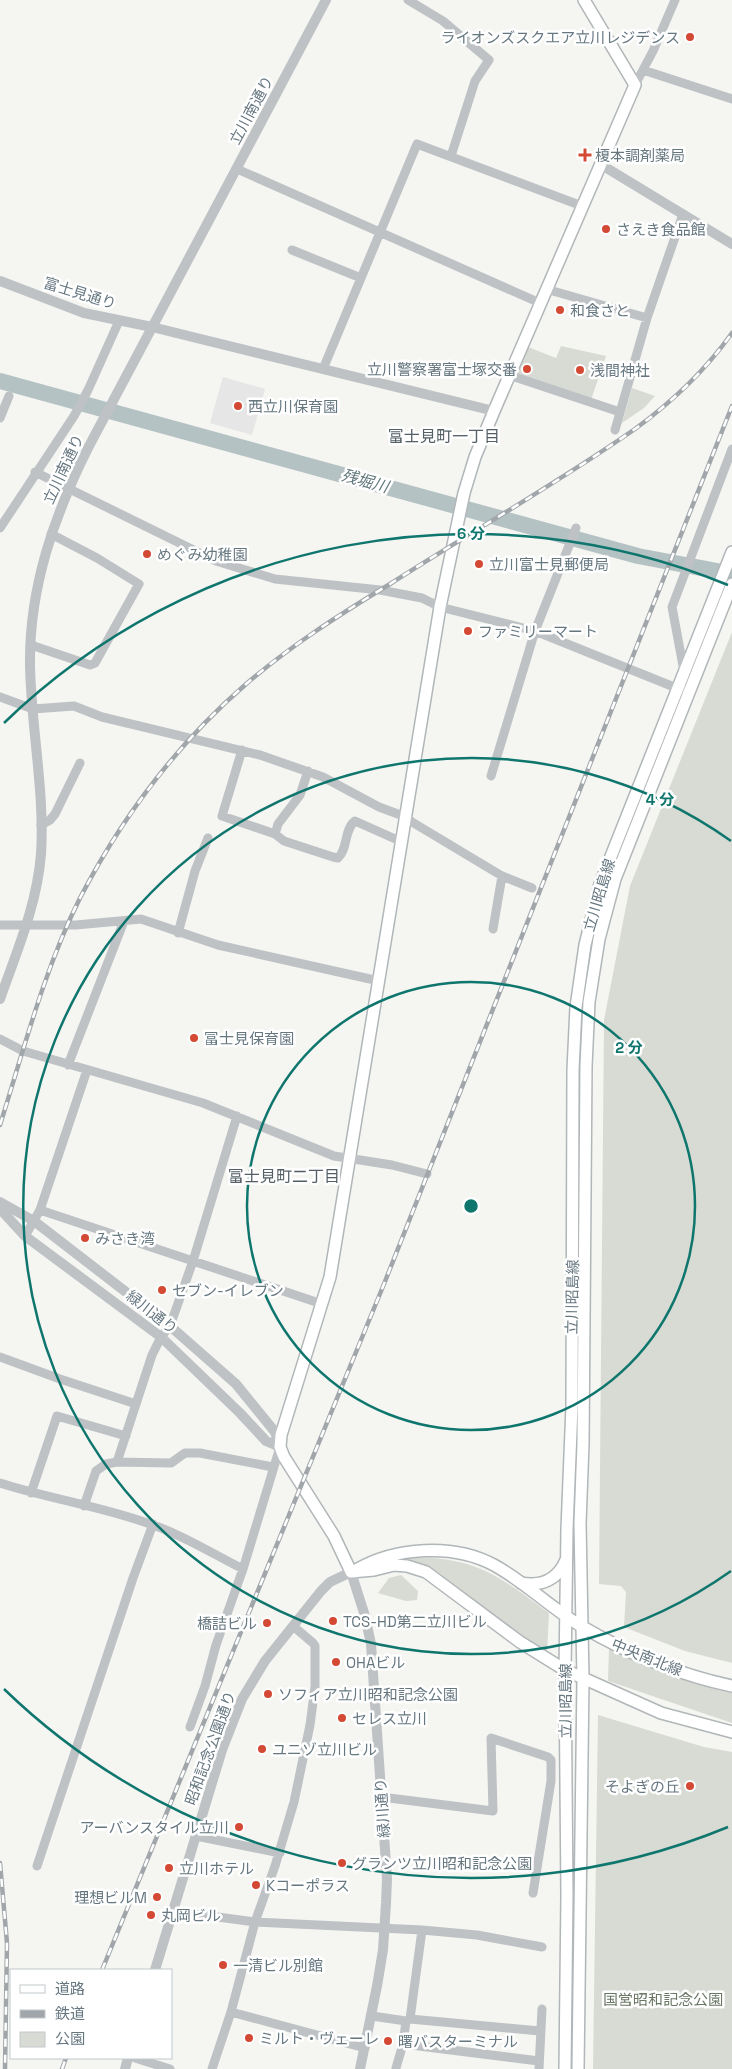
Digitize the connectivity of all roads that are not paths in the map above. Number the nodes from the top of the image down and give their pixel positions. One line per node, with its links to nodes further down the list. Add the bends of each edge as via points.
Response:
1 (326, 0): 10 (street, 立川南通り)
2 (408, 0): 8 (street, via 443,21 488,60 475,81)
3 (584, 0): 6 (main road)
4 (675, 0): 5 (street)
5 (643, 70): 6 (street); 7 (street)
6 (635, 85): 9 (main road)
7 (732, 99)
8 (451, 156): 11 (street); 13 (street, via 417,144)
9 (600, 164): 11 (main road); 12 (street)
10 (236, 169): 13 (street); 22 (street, 立川南通り)
11 (582, 206): 18 (main road)
12 (683, 214): 14 (street); 20 (street)
13 (380, 232): 16 (street); 19 (street)
14 (732, 244)
15 (292, 250): 16 (street)
16 (361, 278): 23 (street)
17 (0, 281): 21 (street, 富士見通り, via 62,307)
18 (546, 289): 19 (main road); 20 (street)
19 (540, 303): 24 (main road)
20 (647, 318): 27 (street)
21 (119, 321): 22 (street, 富士見通り); 31 (street, via 74,416)
22 (152, 327): 23 (street, 富士見通り); 32 (street, 立川南通り)
23 (323, 369): 26 (street, 富士見通り)
24 (509, 375): 26 (main road); 27 (street)
25 (9, 396): 28 (street)
26 (494, 411): 40 (main road, via 464,493)
27 (620, 412): 29 (street)
28 (0, 418)
29 (615, 430)
30 (732, 449): 43 (street, via 672,607)
31 (35, 472): 32 (street); 33 (street)
32 (68, 488): 37 (street, 立川南通り); 40 (street, via 216,561 275,579 380,590 422,598)
33 (9, 513): 34 (street); 35 (street)
34 (0, 516)
35 (0, 528)
36 (576, 528): 41 (street)
37 (51, 534): 42 (street, 立川南通り, via 38,583); 42 (street, via 139,584 95,663 90,666)
38 (732, 552): 43 (main road, 立川昭島線)
39 (732, 584): 44 (main road, 立川昭島線)
40 (440, 607): 41 (street); 51 (main road)
41 (535, 630): 44 (street); 50 (street)
42 (31, 645): 46 (street, 立川南通り)
43 (684, 671): 44 (main road, 立川昭島線)
44 (683, 691): 90 (main road, 立川昭島線, via 600,884 580,972 574,1053 572,1406); 96 (main road, 立川昭島線, via 615,879 597,946 589,1002)
45 (0, 697): 46 (street)
46 (33, 709): 47 (street, via 74,706 102,717); 52 (street, 立川南通り)
47 (242, 750): 49 (street); 53 (street, via 222,816)
48 (80, 763): 52 (street, via 55,814)
49 (308, 771): 51 (street); 53 (street, via 300,795 278,824)
50 (491, 776)
51 (406, 817): 55 (main road); 56 (street)
52 (41, 825): 59 (street, 立川南通り, via 38,879)
53 (276, 834): 55 (street, via 284,841 338,858 351,824 355,822)
54 (208, 838): 62 (street)
55 (402, 842): 63 (main road)
56 (502, 876): 57 (street); 61 (street)
57 (532, 888)
58 (124, 920): 59 (street); 62 (street, via 141,919); 66 (street)
59 (27, 924): 60 (street); 64 (street, 立川南通り)
60 (0, 925)
61 (493, 929)
62 (178, 933): 63 (street)
63 (379, 981): 69 (main road)
64 (0, 999)
65 (0, 1039): 66 (street, via 23,1051)
66 (68, 1065): 67 (street)
67 (87, 1070): 68 (street); 73 (street)
68 (237, 1116): 69 (street, via 334,1156); 76 (street)
69 (350, 1159): 70 (street); 77 (main road, via 330,1277)
70 (427, 1174)
71 (0, 1202): 74 (street, 緑川通り)
72 (0, 1209): 75 (street, 緑川通り)
73 (40, 1210): 74 (street); 76 (street)
74 (34, 1221): 75 (street); 78 (street, 緑川通り)
75 (25, 1236): 79 (street, 緑川通り)
76 (193, 1261): 77 (street); 78 (street)
77 (322, 1304): 83 (main road, via 284,1422)
78 (170, 1326): 79 (street); 83 (street, 緑川通り, via 236,1384 275,1432)
79 (161, 1337): 81 (street); 83 (street, 緑川通り, via 266,1441)
80 (0, 1357): 81 (street)
81 (136, 1404): 82 (street)
82 (126, 1436): 84 (street); 87 (street, via 57,1416)
83 (280, 1447): 85 (street); 92 (main road, 緑川通り, via 334,1536)
84 (118, 1462): 85 (street, via 171,1463 185,1453); 88 (street, via 106,1464 96,1471)
85 (273, 1467): 91 (street)
86 (0, 1483): 87 (street)
87 (31, 1493): 88 (street)
88 (84, 1506): 89 (street)
89 (153, 1524): 91 (street); 105 (street)
90 (567, 1558): 93 (main road, via 559,1573 549,1580 536,1584); 94 (main road, 立川昭島線)
91 (243, 1569): 100 (street)
92 (351, 1572): 93 (main road, 中央南北線, via 385,1556 444,1552 484,1560); 95 (street, 昭和記念公園通り, via 325,1586); 97 (main road, via 394,1565 426,1572 520,1642); 102 (street, 緑川通り, via 371,1644)
93 (522, 1583): 94 (main road, 中央南北線)
94 (567, 1617): 96 (main road, 中央南北線); 97 (main road, 立川昭島線)
95 (293, 1626): 103 (street, 昭和記念公園通り, via 256,1674 242,1699 222,1750); 104 (street, via 315,1646 315,1687 306,1747)
96 (581, 1626): 98 (main road, 立川昭島線); 99 (main road, 中央南北線, via 621,1648 656,1662)
97 (565, 1670): 98 (main road); 126 (main road, 立川昭島線)
98 (583, 1680): 101 (main road, via 661,1713); 127 (main road, 立川昭島線)
99 (732, 1686)
100 (190, 1727)
101 (732, 1732)
102 (381, 1797): 106 (street, via 493,1811 491,1738 548,1757 552,1760 551,1781); 109 (street, 緑川通り, via 387,1879)
103 (196, 1836): 104 (street); 107 (street, 昭和記念公園通り)
104 (280, 1853): 108 (street)
105 (37, 1866)
106 (533, 1893)
107 (172, 1911): 108 (street); 112 (street, 昭和記念公園通り)
108 (255, 1922): 109 (street); 114 (street)
109 (385, 1928): 110 (street); 115 (street, 緑川通り)
110 (422, 1930): 111 (street); 116 (street)
111 (542, 1946)
112 (155, 1969)
113 (542, 2009): 117 (street)
114 (231, 2012): 119 (street); 124 (street)
115 (372, 2016): 116 (street); 119 (street, 緑川通り)
116 (408, 2020): 117 (street); 118 (street)
117 (540, 2030): 121 (street)
118 (403, 2044): 121 (street); 122 (street)
119 (365, 2048): 125 (street, 緑川通り)
120 (138, 2059): 123 (street)
121 (539, 2065)
122 (396, 2068)
123 (170, 2069)
124 (212, 2069)
125 (360, 2069)
126 (566, 2069)
127 (578, 2069)

